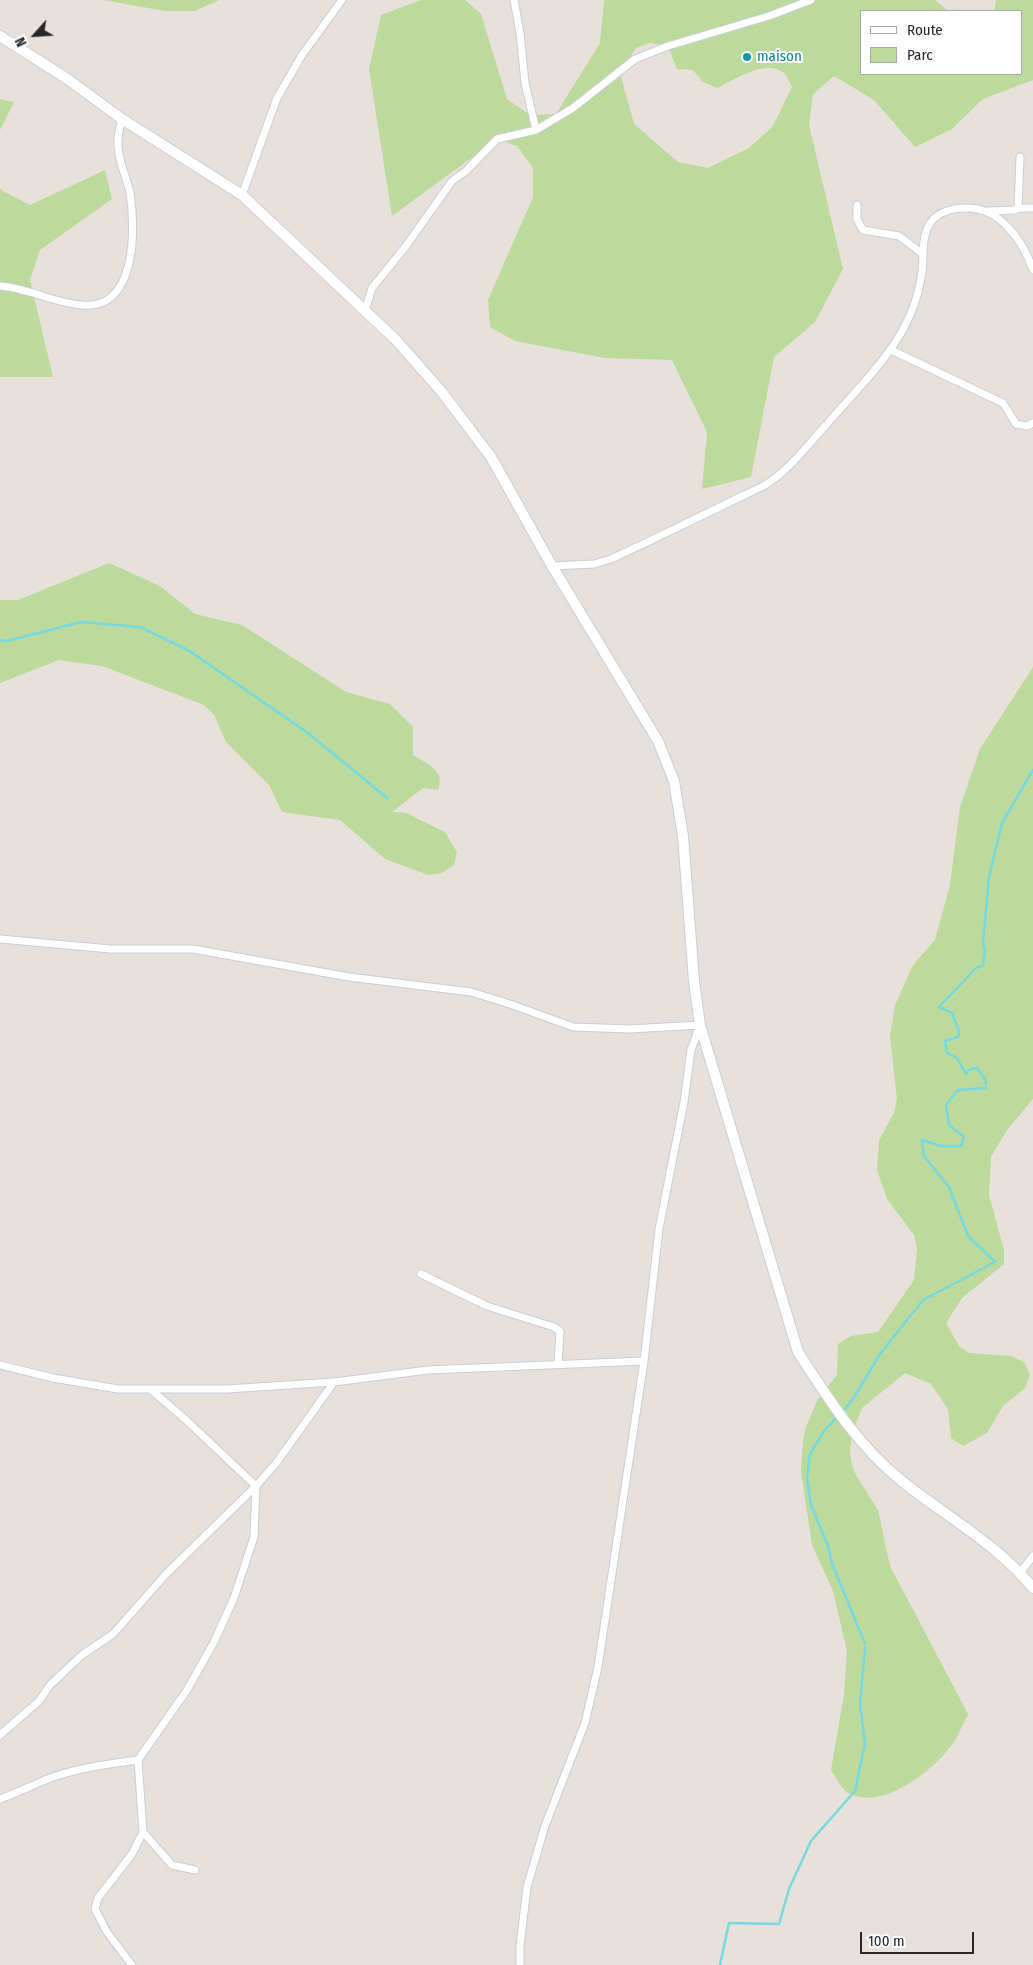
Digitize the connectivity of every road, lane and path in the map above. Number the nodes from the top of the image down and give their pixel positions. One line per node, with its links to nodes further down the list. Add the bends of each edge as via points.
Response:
1 (342, 0): 8 (street, via 302,55 277,98)
2 (514, 0): 6 (street, via 525,84)
3 (811, 0): 6 (street, via 634,60 572,108)
4 (0, 36): 5 (street)
5 (122, 119): 8 (street); 15 (street, via 118,146 130,194 134,242 116,295 100,304 82,306)
6 (536, 130): 16 (street, via 498,139 452,181 372,288)
7 (1020, 157): 10 (street)
8 (242, 195): 16 (street)
9 (858, 204): 13 (street, via 857,219 863,230 899,236)
10 (1018, 208): 11 (street); 12 (street)
11 (1033, 208)
12 (986, 211): 13 (street, via 958,208 936,217 927,229); 14 (street, via 1008,226)
13 (923, 254): 17 (street, via 922,274 912,312)
14 (1033, 270)
15 (0, 286)
16 (365, 310): 19 (street, via 441,391 491,457)
17 (891, 350): 18 (street, via 1003,403 1016,424 1027,426); 19 (street, via 793,463 765,484 611,559 594,564)
18 (1033, 423)
19 (552, 566): 21 (street, via 658,741 674,781 683,836)
20 (0, 939): 21 (street, via 110,949 193,948 350,977 471,992 573,1026 630,1029)
21 (700, 1025): 23 (street, via 691,1050 659,1229); 30 (street, via 798,1352 861,1444 901,1481 996,1551)
22 (421, 1274): 24 (street, via 487,1306 554,1327 560,1331)
23 (644, 1361): 24 (street); 38 (street, via 598,1666 585,1723 545,1826 527,1887)
24 (558, 1364): 26 (street, via 428,1370)
25 (0, 1365): 27 (street, via 118,1389)
26 (334, 1382): 27 (street); 28 (street)
27 (150, 1390): 28 (street)
28 (256, 1486): 32 (street, via 167,1573 113,1634 82,1655 38,1701); 33 (street, via 254,1537 234,1598 187,1690)
29 (1033, 1556): 30 (street)
30 (1020, 1573): 31 (street)
31 (1033, 1588)
32 (0, 1734)
33 (138, 1760): 34 (street, via 89,1767 50,1778); 35 (street)
34 (0, 1799)
35 (143, 1832): 36 (street, via 172,1865); 37 (street, via 132,1854 98,1898 95,1909 106,1932)
36 (195, 1870)
37 (132, 1965)
38 (520, 1965)

